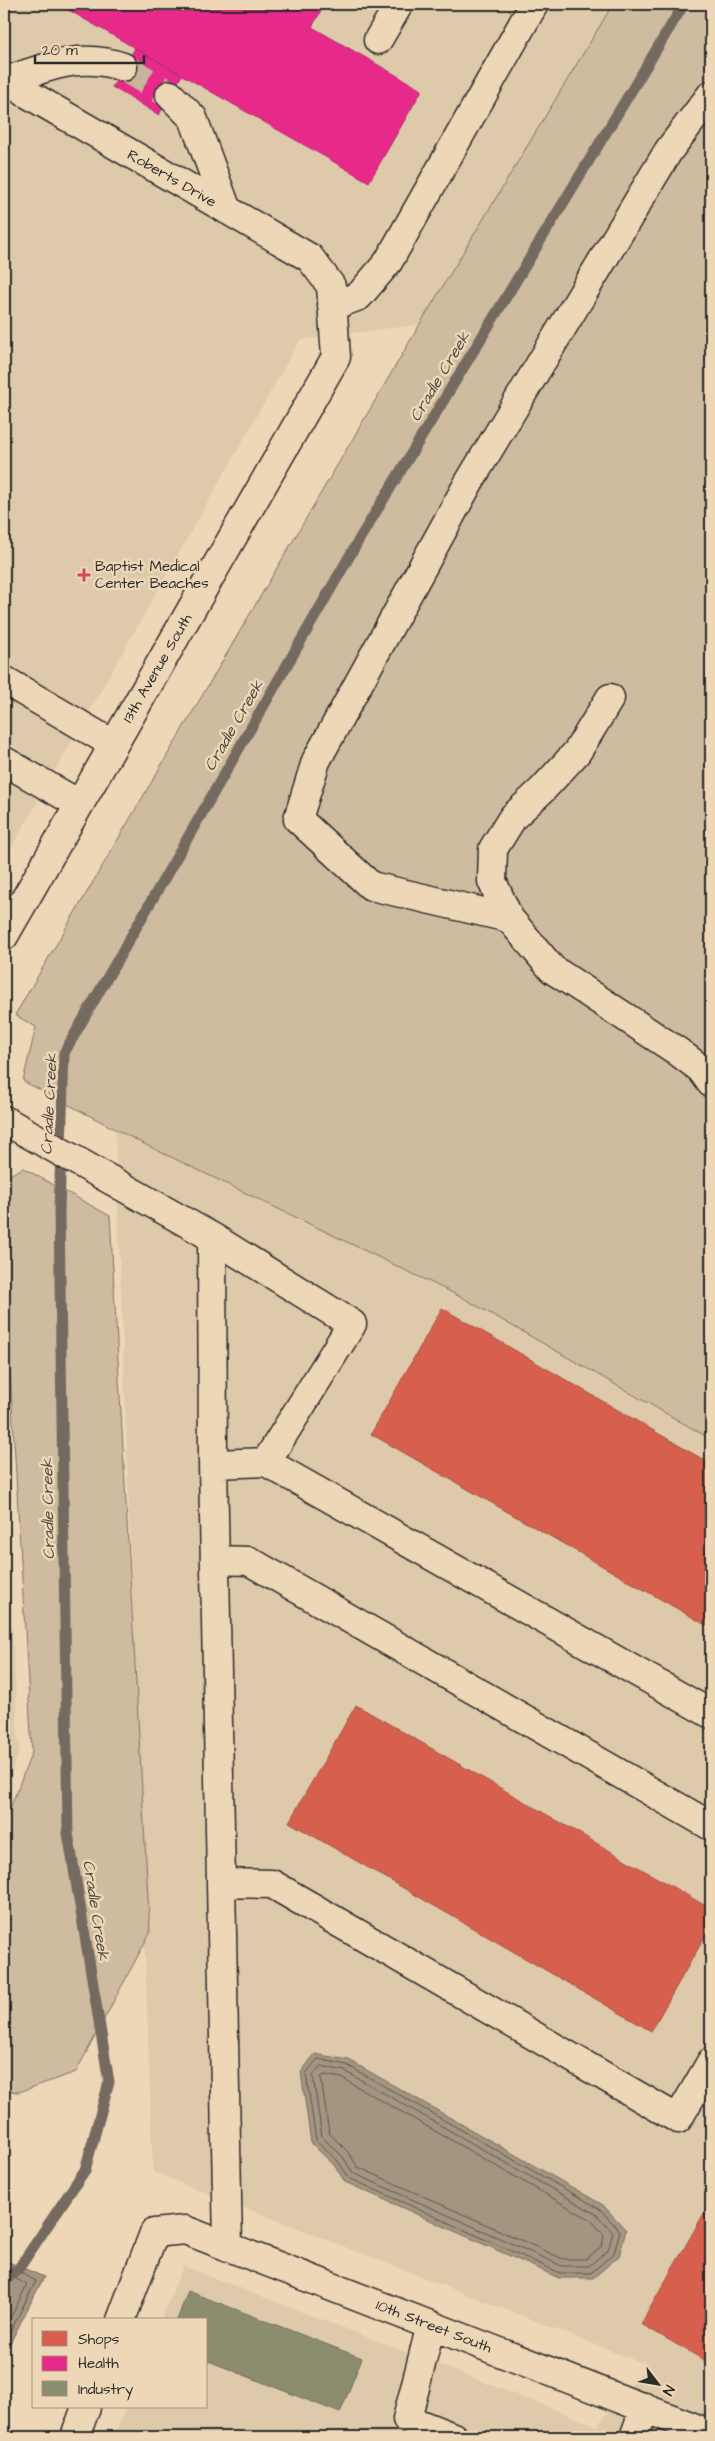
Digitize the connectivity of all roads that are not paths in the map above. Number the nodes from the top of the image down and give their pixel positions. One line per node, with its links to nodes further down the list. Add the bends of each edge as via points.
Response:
1 (399, 4): 3 (street)
2 (534, 4): 9 (street, via 388,262 359,296)
3 (378, 40)
4 (123, 67): 5 (street, via 104,60 60,62)
5 (5, 81): 8 (street, Roberts Drive)
6 (170, 95): 8 (street, via 193,118)
7 (711, 95): 15 (street, via 668,150 468,484 316,761 298,819 371,886)
8 (227, 210): 9 (street, Roberts Drive, via 310,258)
9 (332, 296): 12 (street, 13th Avenue South, via 336,357)
10 (4, 680): 12 (street)
11 (610, 698): 15 (street, via 577,752 513,817 493,849 492,881)
12 (113, 744): 14 (street, 13th Avenue South)
13 (4, 762): 14 (street)
14 (79, 804): 16 (street, 13th Avenue South)
15 (509, 918): 17 (street, via 552,969 677,1051 701,1069)
16 (4, 936)
17 (711, 1083)
18 (4, 1120): 19 (street)
19 (212, 1237): 20 (street, via 352,1324); 21 (street)
20 (266, 1462): 21 (street); 23 (street)
21 (213, 1464): 22 (street)
22 (215, 1560): 24 (street, via 249,1561); 25 (street)
23 (711, 1714)
24 (711, 1826)
25 (221, 1883): 26 (street, via 272,1884 678,2119); 27 (street)
26 (711, 2062)
27 (228, 2247): 28 (street, 10th Street South, via 185,2230 154,2233); 29 (street, 10th Street South)
28 (122, 2318)
29 (431, 2325): 30 (street, 10th Street South); 34 (street, via 407,2419)
30 (645, 2407): 32 (street, 10th Street South); 35 (street)
31 (86, 2408): 33 (street)
32 (711, 2434)
33 (75, 2437)
34 (453, 2437)
35 (634, 2437)

